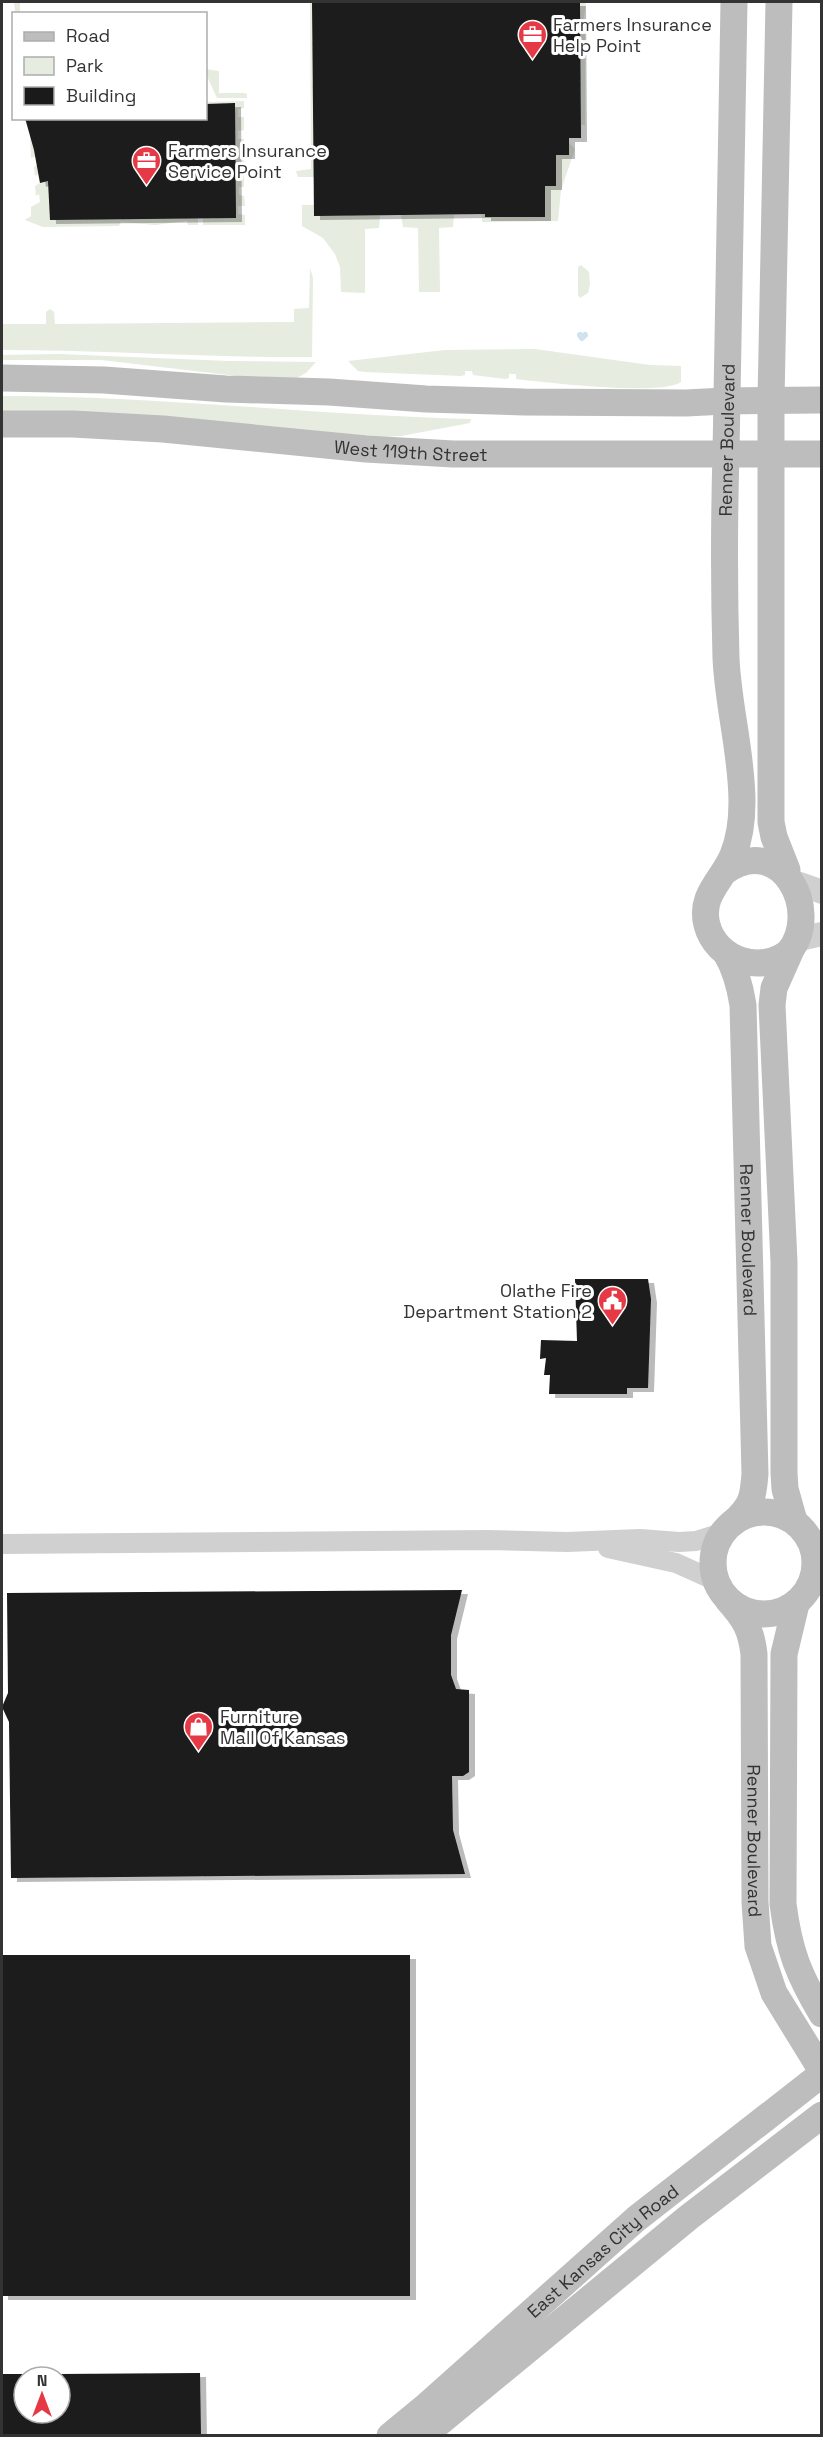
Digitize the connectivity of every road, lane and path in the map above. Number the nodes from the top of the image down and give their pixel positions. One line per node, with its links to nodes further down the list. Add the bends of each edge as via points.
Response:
1 (734, 2): 6 (main road, Renner Boulevard)
2 (778, 2): 4 (main road)
3 (2, 378): 6 (main road, via 513,402)
4 (771, 400): 5 (main road); 6 (main road); 8 (main road)
5 (822, 400)
6 (725, 401): 9 (main road, Renner Boulevard)
7 (2, 423): 9 (main road, West 119th Street, via 163,429 453,454)
8 (772, 453): 9 (main road, West 119th Street); 10 (main road, West 119th Street); 12 (main road, via 771,822 774,837)
9 (726, 454): 11 (main road, Renner Boulevard, via 726,661 742,805 739,837)
10 (822, 454)
11 (724, 872): 12 (main road, via 739,864 772,863); 14 (main road, via 708,895 705,913 713,939)
12 (803, 882): 13 (main road, via 808,912)
13 (804, 942): 14 (main road, via 775,960 758,963 741,961); 15 (main road, Renner Boulevard, via 774,988 772,1005 784,1262 784,1473)
14 (726, 953): 16 (main road, Renner Boulevard, via 739,982 742,1005 755,1474 748,1508)
15 (794, 1521): 16 (main road, via 763,1512 747,1515); 20 (main road, via 807,1534 816,1564 806,1594)
16 (728, 1528): 17 (street, via 696,1541); 19 (main road, via 715,1548 713,1564)
17 (567, 1542): 18 (street); 19 (street, via 676,1563)
18 (2, 1544)
19 (722, 1590): 20 (main road, via 740,1609 754,1614 769,1615); 22 (main road, Renner Boulevard, via 745,1619 754,1654 754,1902 758,1946 774,1993)
20 (796, 1604): 21 (main road, Renner Boulevard, via 784,1654 783,1904 787,1934 801,1980)
21 (822, 2014)
22 (822, 2072): 24 (main road, East Kansas City Road, via 636,2219)
23 (822, 2115): 25 (main road, East Kansas City Road, via 689,2217)
24 (390, 2436)
25 (423, 2436)

